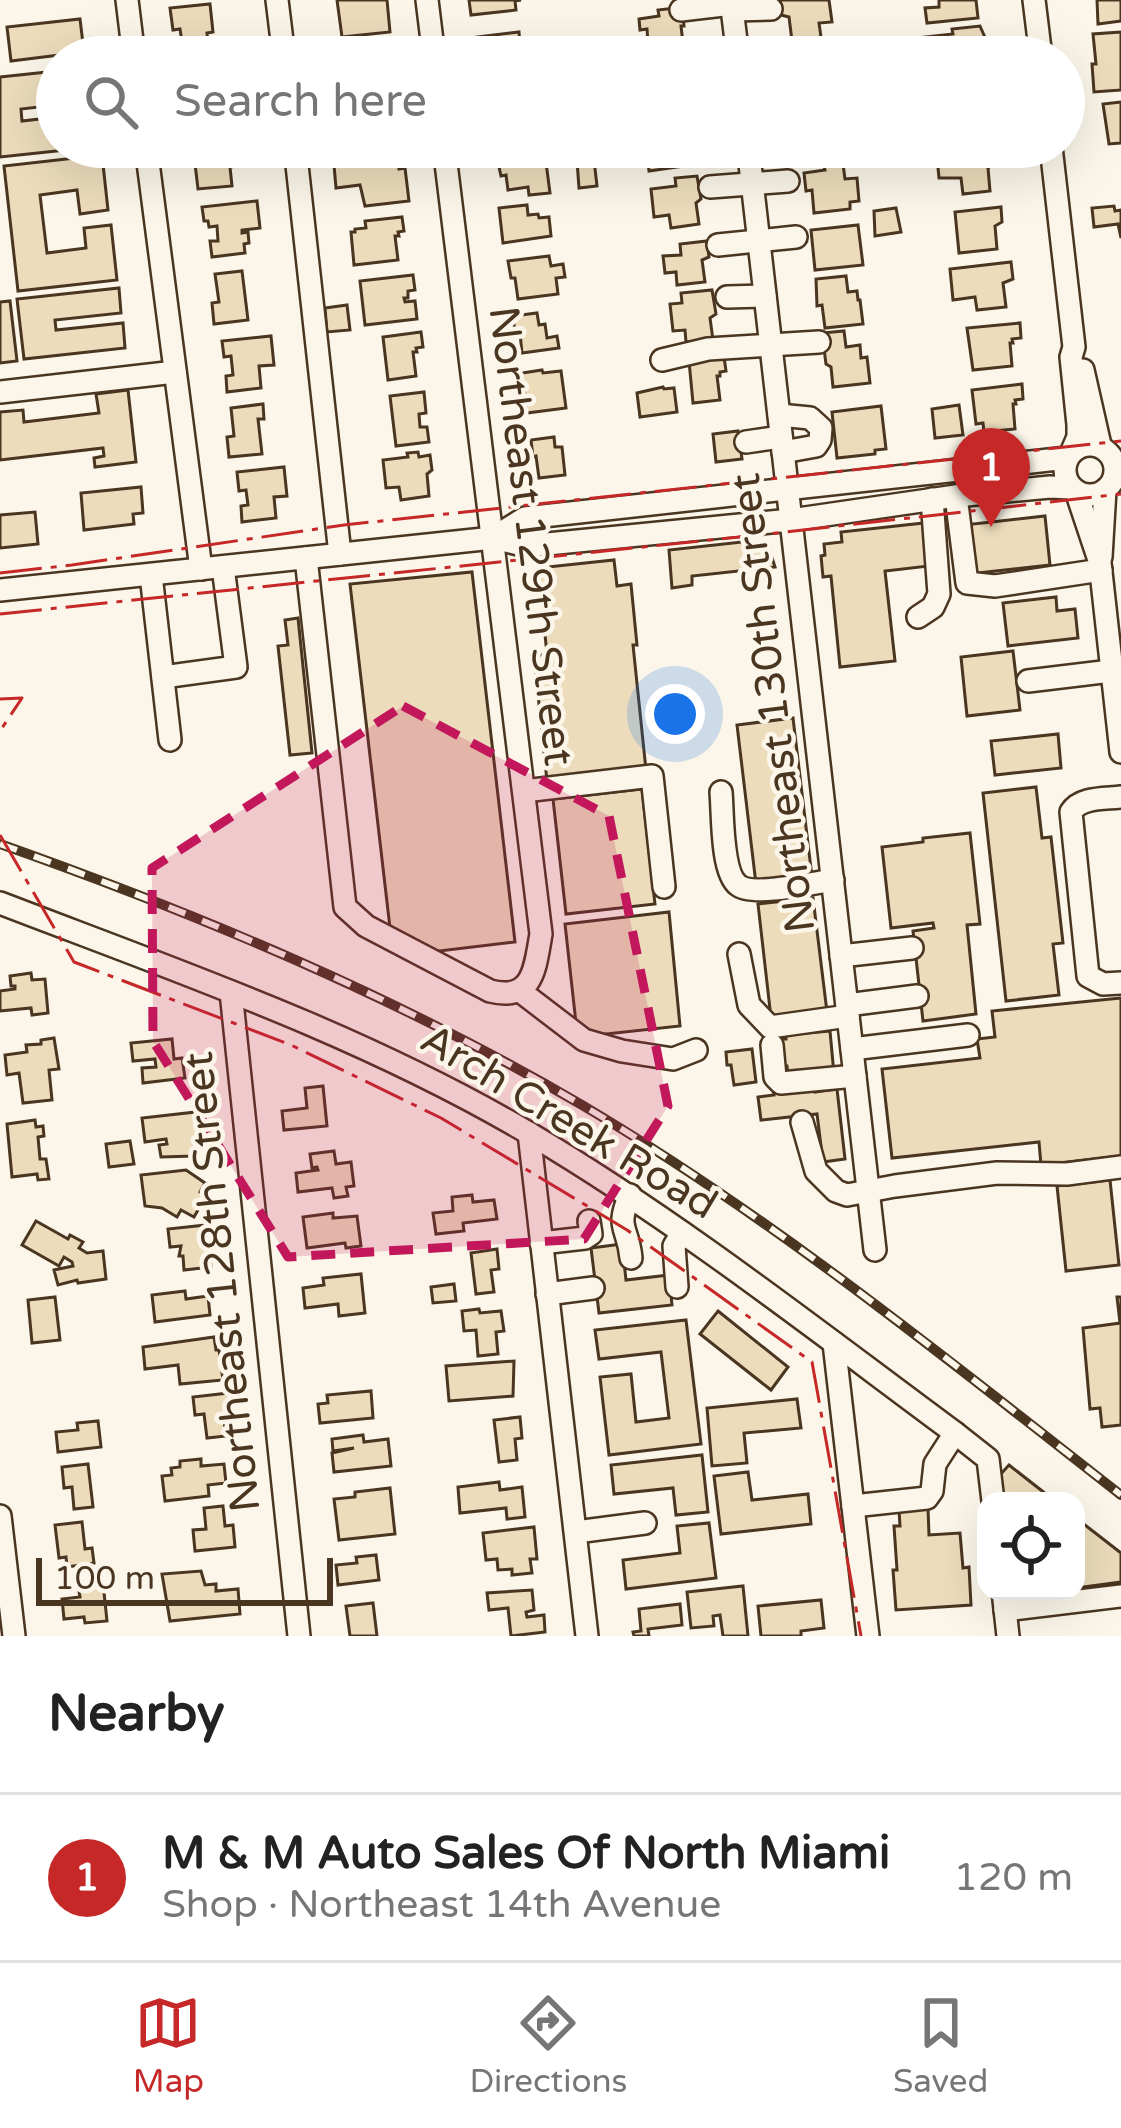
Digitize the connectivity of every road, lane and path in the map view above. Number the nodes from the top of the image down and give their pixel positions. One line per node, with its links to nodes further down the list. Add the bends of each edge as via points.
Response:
1 (127, 0): 8 (street)
2 (278, 0): 9 (street)
3 (427, 0): 10 (street)
4 (1034, 0): 12 (street)
5 (732, 4): 6 (street); 7 (street); 11 (street)
6 (771, 9)
7 (681, 10)
8 (131, 36)
9 (282, 36)
10 (431, 36)
11 (736, 36)
12 (1038, 36)
13 (149, 168): 30 (street)
14 (297, 168): 43 (street)
15 (447, 168): 42 (street, Northeast 129th Street)
16 (751, 168): 19 (street, Northeast 130th Street)
17 (1053, 168): 28 (street)
18 (788, 181): 19 (street)
19 (753, 184): 20 (street); 22 (street, Northeast 130th Street)
20 (710, 187)
21 (796, 237): 22 (street)
22 (759, 242): 23 (street); 24 (street, Northeast 130th Street)
23 (718, 245)
24 (765, 296): 25 (street); 27 (street, Northeast 130th Street)
25 (727, 297)
26 (819, 342): 27 (street)
27 (771, 346): 29 (street); 32 (street, Northeast 130th Street)
28 (1074, 347): 34 (street); 35 (street, via 1078,437)
29 (662, 360)
30 (175, 372): 31 (street); 46 (street)
31 (0, 392)
32 (781, 435): 33 (street); 38 (street, Northeast 130th Street)
33 (746, 442)
34 (1111, 452): 35 (street, via 1086,445); 36 (street)
35 (1070, 454): 37 (street, via 1065,472); 38 (street)
36 (1113, 482): 37 (street, via 1092,495); 45 (street)
37 (1074, 489): 39 (street); 45 (street)
38 (788, 490): 41 (street, Northeast 130th Street); 42 (street, via 526,518)
39 (956, 496): 40 (street); 45 (street, via 967,584)
40 (932, 499): 41 (street); 49 (street, via 940,594)
41 (791, 520): 42 (street, via 527,546); 58 (street, Northeast 130th Street)
42 (493, 538): 43 (street); 55 (street, Northeast 129th Street)
43 (340, 554): 44 (street)
44 (306, 558): 46 (street); 65 (street, via 346,907 366,926 490,991)
45 (1100, 567): 50 (street)
46 (212, 568): 47 (street); 51 (street, via 236,668)
47 (151, 574): 48 (street); 51 (street)
48 (0, 590)
49 (918, 616)
50 (1111, 671): 52 (street); 54 (street)
51 (163, 677): 53 (street)
52 (1028, 681)
53 (170, 740)
54 (1121, 752)
55 (524, 791): 59 (street, via 652,776); 65 (street, Northeast 129th Street, via 541,934 534,974)
56 (721, 792): 58 (street, via 728,872 743,890)
57 (1121, 797): 64 (street, via 1082,802 1071,812 1088,976)
58 (833, 880): 63 (street, Northeast 130th Street)
59 (664, 887)
60 (0, 903): 66 (street, Arch Creek Road)
61 (912, 948): 63 (street)
62 (739, 954): 68 (street, via 749,1005 770,1027)
63 (842, 956): 68 (street, Northeast 130th Street)
64 (1121, 982)
65 (520, 991): 72 (street, via 584,1040 673,1059)
66 (231, 992): 75 (street, Arch Creek Road, via 394,1060); 98 (street, Northeast 128th Street)
67 (917, 996): 68 (street)
68 (848, 1010): 71 (street, Northeast 130th Street)
69 (968, 1035): 71 (street)
70 (772, 1046): 73 (street, via 781,1083)
71 (852, 1049): 73 (street, Northeast 130th Street)
72 (696, 1050)
73 (855, 1076): 77 (street, Northeast 130th Street)
74 (802, 1122): 77 (street, via 816,1172 847,1196)
75 (530, 1133): 78 (street, Arch Creek Road); 81 (street)
76 (1121, 1168): 77 (street)
77 (868, 1190): 82 (street, Northeast 130th Street)
78 (630, 1196): 80 (street, Arch Creek Road); 83 (street, via 621,1216)
79 (590, 1221): 81 (street, via 585,1238)
80 (682, 1233): 84 (street, via 674,1246); 87 (street, Arch Creek Road)
81 (542, 1243): 86 (street)
82 (875, 1250)
83 (632, 1258)
84 (677, 1287)
85 (593, 1288): 86 (street)
86 (547, 1294): 93 (street)
87 (834, 1343): 88 (street, Arch Creek Road); 90 (street)
88 (955, 1433): 89 (street, Arch Creek Road, via 988,1459); 90 (street, via 935,1464 927,1498)
89 (992, 1492)
90 (853, 1506): 100 (street)
91 (0, 1516): 97 (street)
92 (645, 1523): 93 (street)
93 (576, 1532): 99 (street)
94 (1121, 1596): 95 (street)
95 (1085, 1597)
96 (1004, 1600): 101 (street)
97 (14, 1636)
98 (299, 1636)
99 (587, 1636)
100 (868, 1636)
101 (1008, 1636)

